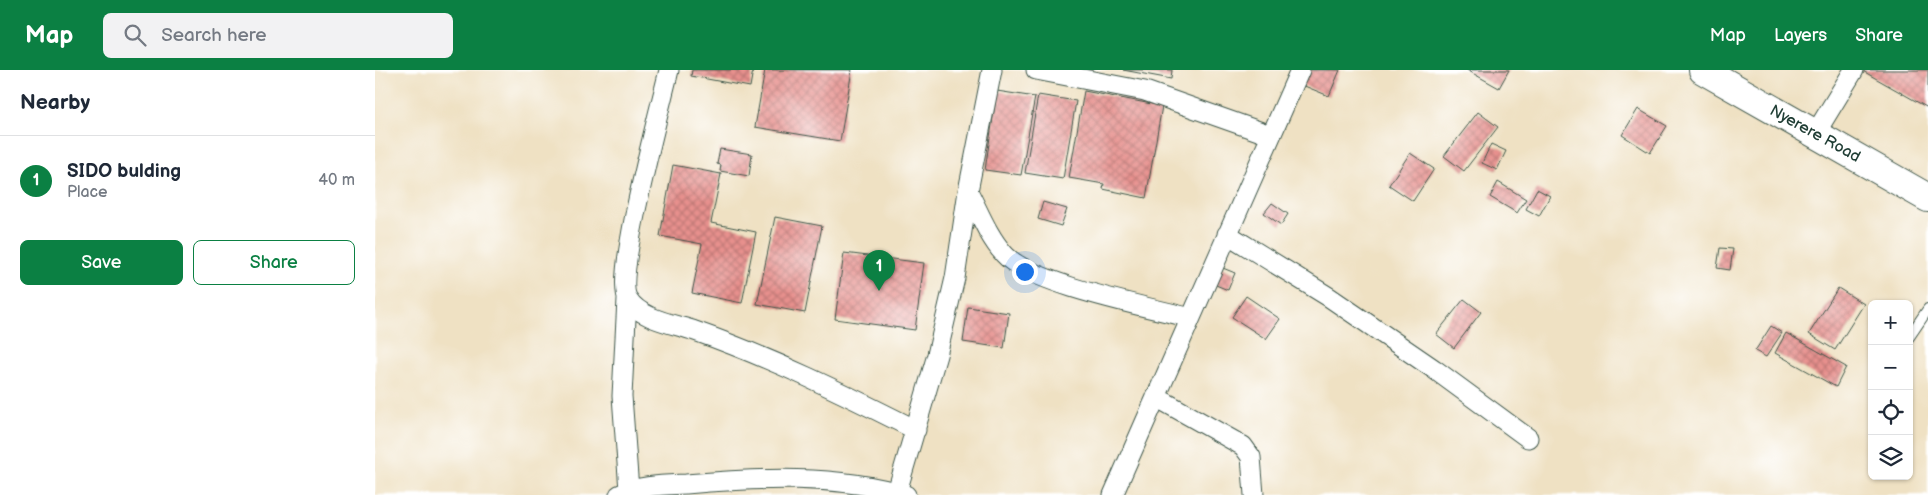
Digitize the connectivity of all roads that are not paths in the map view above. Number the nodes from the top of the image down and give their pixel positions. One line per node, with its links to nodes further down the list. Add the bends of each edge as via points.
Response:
1 (669, 70): 12 (street, via 630,237 624,280)
2 (992, 70): 9 (street)
3 (1036, 70): 8 (street, via 1145,91)
4 (1300, 70): 8 (street)
5 (1703, 70): 7 (main road, Nyerere Road)
6 (1853, 70): 7 (street)
7 (1815, 134): 10 (main road, Nyerere Road)
8 (1270, 135): 11 (street)
9 (968, 191): 14 (street, via 1004,255 1021,268 1050,280); 17 (street, via 955,278)
10 (1928, 198)
11 (1227, 234): 14 (street); 18 (street, via 1329,297)
12 (627, 299): 17 (street, via 639,310 659,320 749,350); 20 (street, via 622,396)
13 (1928, 309): 15 (lane)
14 (1191, 318): 16 (street)
15 (1913, 331)
16 (1156, 397): 22 (street); 23 (street, via 1243,446 1251,457)
17 (916, 430): 21 (street)
18 (1528, 438)
19 (711, 488): 20 (street); 21 (street, via 777,480 842,483)
20 (624, 493)
21 (900, 494)
22 (1113, 495)
23 (1254, 495)

